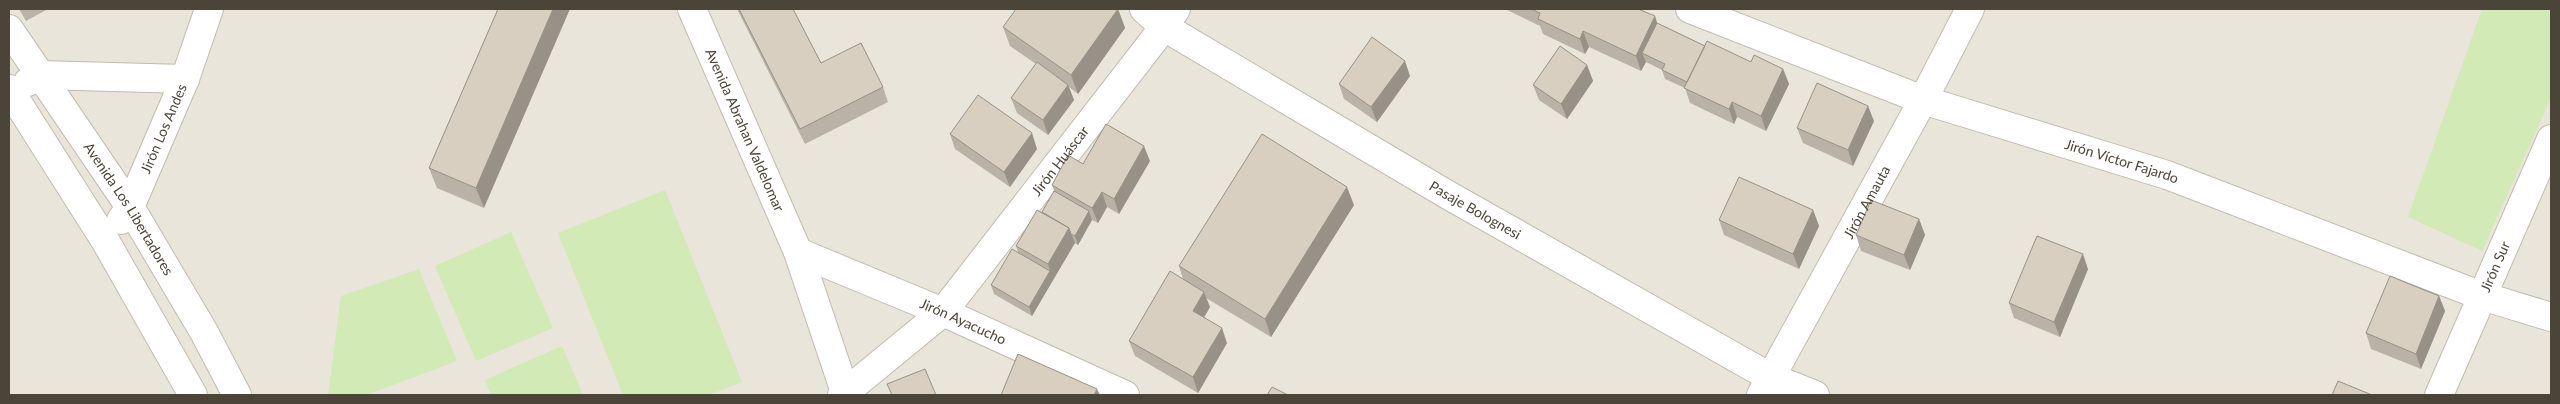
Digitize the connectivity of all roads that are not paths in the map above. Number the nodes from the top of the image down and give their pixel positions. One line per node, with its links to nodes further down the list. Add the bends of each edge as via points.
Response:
1 (209, 9): 9 (street, Jirón Los Andes)
2 (692, 9): 15 (street, Avenida Abrahan Valdelomar)
3 (1144, 9): 6 (street, Pasaje Bolognesi)
4 (1690, 9): 11 (street, Jirón Víctor Fajardo)
5 (1970, 9): 11 (street, Jirón Amauta)
6 (1170, 18): 17 (street, Jirón Huáscar); 19 (street, Pasaje Bolognesi, via 1448,195)
7 (9, 29): 8 (street, Avenida Los Libertadores)
8 (40, 75): 9 (street); 10 (street); 13 (street, Avenida Los Libertadores)
9 (185, 79): 13 (street, Jirón Los Andes)
10 (10, 90): 14 (street)
11 (1923, 100): 16 (street, Jirón Víctor Fajardo, via 2167,175); 19 (street, Jirón Amauta)
12 (2551, 139): 16 (street, Jirón Sur)
13 (130, 207): 14 (street, Jirón Los Andes); 21 (street, Avenida Los Libertadores)
14 (106, 242): 20 (street)
15 (798, 252): 17 (street, Jirón Ayacucho); 22 (street, Avenida Abrahan Valdelomar)
16 (2482, 296): 18 (street, Jirón Víctor Fajardo); 25 (street, Jirón Sur)
17 (943, 312): 22 (street, Jirón Huáscar); 23 (street, Jirón Ayacucho)
18 (2551, 317)
19 (1766, 386): 24 (street, Pasaje Bolognesi)
20 (192, 395)
21 (237, 395)
22 (845, 395)
23 (1125, 395)
24 (1815, 395)
25 (2440, 395)

